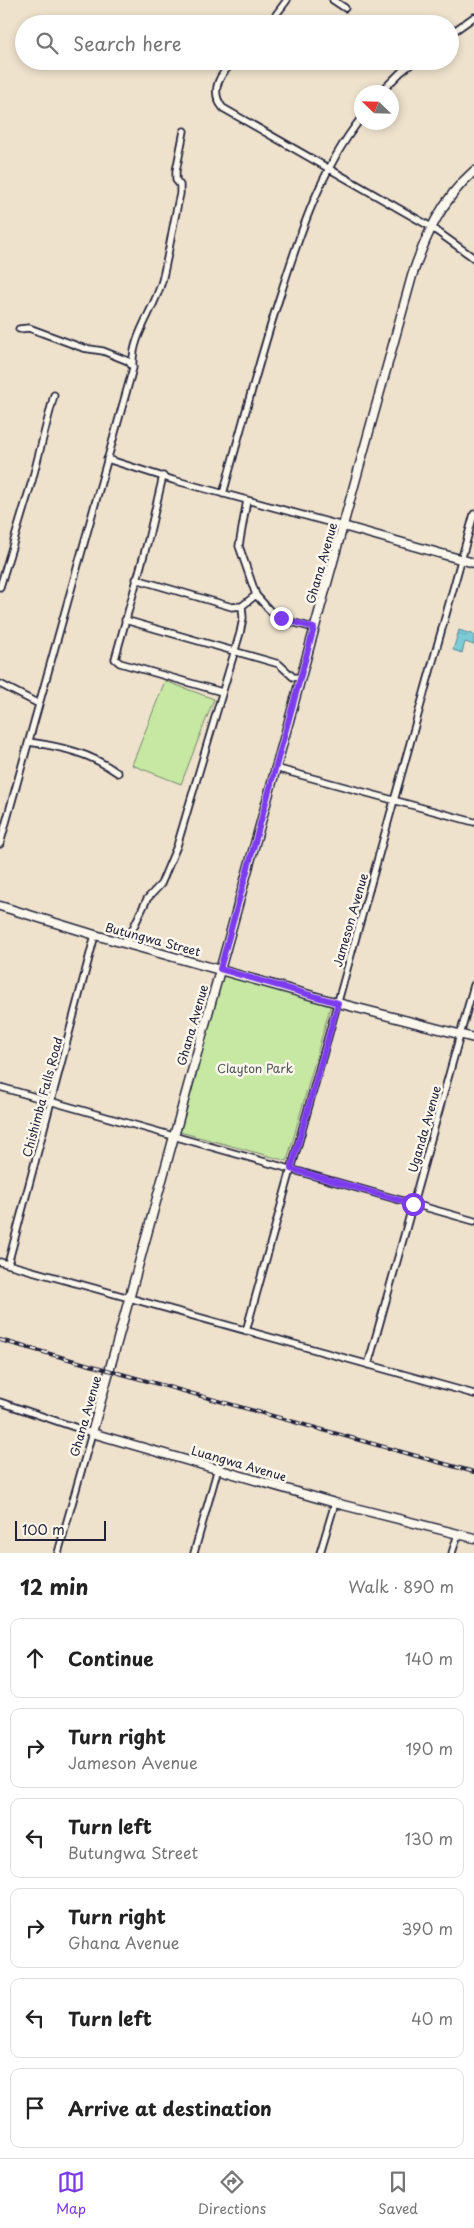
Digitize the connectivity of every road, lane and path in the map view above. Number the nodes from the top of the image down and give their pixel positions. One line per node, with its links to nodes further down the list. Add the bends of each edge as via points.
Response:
1 (287, 0): 4 (street)
2 (333, 0): 3 (street)
3 (345, 8)
4 (276, 15)
5 (474, 17): 6 (street)
6 (459, 28)
7 (226, 70): 12 (street, via 217,83 218,102 223,108)
8 (404, 70): 9 (street)
9 (388, 85)
10 (354, 128): 12 (street)
11 (184, 131): 17 (street, via 176,171 180,194 168,256 152,310 135,342)
12 (328, 168): 14 (street); 21 (street, via 287,272)
13 (474, 170): 14 (main road, Ghana Avenue, via 451,195)
14 (431, 227): 15 (street); 24 (main road, Ghana Avenue, via 412,276)
15 (474, 258)
16 (19, 329): 17 (street, via 27,327 83,348 103,351 128,361)
17 (134, 368): 19 (street)
18 (54, 395): 28 (street)
19 (107, 459): 20 (street); 37 (street)
20 (163, 476): 21 (street); 27 (street)
21 (223, 494): 22 (street)
22 (247, 500): 24 (street); 29 (street, via 239,546)
23 (474, 514): 25 (street, Jameson Avenue)
24 (343, 526): 25 (main road); 32 (main road, Ghana Avenue)
25 (462, 559): 26 (main road); 41 (street, Jameson Avenue)
26 (474, 563)
27 (136, 579): 30 (street, via 232,607); 31 (street)
28 (0, 587)
29 (256, 594): 30 (street); 32 (street, via 272,613)
30 (242, 606): 33 (street, via 244,618)
31 (125, 620): 33 (street); 36 (street, via 115,656 117,661)
32 (314, 628): 34 (main road, Ghana Avenue)
33 (234, 652): 34 (street, via 279,664 293,677); 36 (street)
34 (300, 678): 39 (main road, Ghana Avenue)
35 (0, 684): 37 (street)
36 (222, 692): 46 (street, via 177,846 161,884 147,899)
37 (39, 704): 38 (street)
38 (29, 742): 40 (street, via 90,756); 43 (street)
39 (275, 768): 41 (street); 47 (main road, Ghana Avenue)
40 (118, 773)
41 (394, 800): 42 (street); 49 (street, Jameson Avenue)
42 (474, 822)
43 (0, 844)
44 (0, 906): 45 (main road, Butungwa Street)
45 (95, 936): 46 (main road, Butungwa Street); 53 (street, Chishimba Falls Road)
46 (126, 943): 47 (main road, Butungwa Street)
47 (220, 969): 49 (main road, Butungwa Street); 54 (main road, Ghana Avenue)
48 (474, 985): 50 (street, Uganda Avenue)
49 (338, 1003): 50 (main road, Butungwa Street); 55 (street, Jameson Avenue)
50 (460, 1034): 51 (main road, Butungwa Street); 56 (street, Uganda Avenue)
51 (474, 1038)
52 (0, 1087): 53 (street)
53 (51, 1101): 54 (street); 59 (street, Chishimba Falls Road)
54 (173, 1136): 55 (street); 60 (main road, Ghana Avenue)
55 (291, 1169): 56 (street); 61 (street, Jameson Avenue)
56 (413, 1204): 57 (street); 62 (street, Uganda Avenue)
57 (474, 1221)
58 (0, 1262): 59 (street)
59 (8, 1264): 60 (street)
60 (128, 1298): 61 (street); 65 (main road, Ghana Avenue)
61 (246, 1331): 62 (street)
62 (368, 1365): 63 (street)
63 (474, 1394)
64 (0, 1402): 65 (street, Luangwa Avenue)
65 (92, 1433): 66 (main road, Luangwa Avenue); 70 (street, Ghana Avenue)
66 (218, 1468): 67 (main road, Luangwa Avenue); 71 (street)
67 (335, 1503): 68 (main road, Luangwa Avenue); 72 (street)
68 (458, 1534): 69 (main road, Luangwa Avenue); 73 (street)
69 (474, 1538)
70 (58, 1553)
71 (194, 1553)
72 (320, 1553)
73 (452, 1553)

